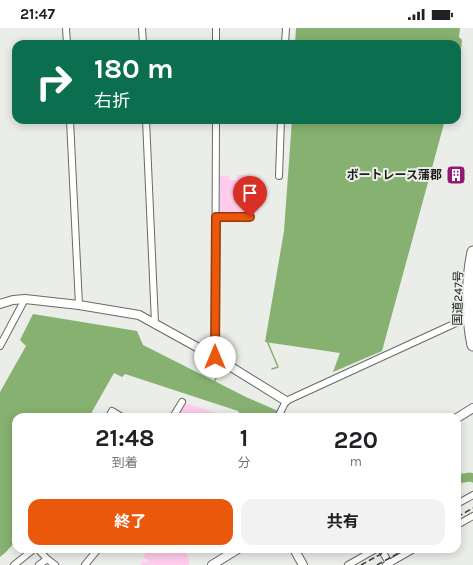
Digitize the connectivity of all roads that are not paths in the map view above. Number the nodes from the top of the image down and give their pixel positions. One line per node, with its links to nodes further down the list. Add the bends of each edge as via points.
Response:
1 (66, 28): 5 (street)
2 (142, 28): 6 (street)
3 (216, 28): 7 (street)
4 (286, 28): 8 (street)
5 (67, 40)
6 (143, 40)
7 (216, 40)
8 (285, 40)
9 (70, 124): 19 (street)
10 (146, 124): 21 (street)
11 (216, 124): 14 (street)
12 (282, 124): 13 (street)
13 (279, 176)
14 (216, 217): 15 (street); 24 (street)
15 (250, 217)
16 (473, 252): 20 (highway, 国道247号)
17 (25, 299): 18 (street); 19 (street); 23 (street)
18 (0, 304)
19 (79, 305): 21 (street, via 140,315)
20 (469, 317): 22 (highway, 国道247号); 25 (street)
21 (155, 323): 24 (street)
22 (473, 345)
23 (0, 346)
24 (215, 357): 25 (street)
25 (286, 401): 29 (street)
26 (182, 402): 28 (street)
27 (473, 408): 30 (street)
28 (175, 413)
29 (280, 413)
30 (461, 416)
31 (473, 495): 32 (street)
32 (461, 502)
33 (473, 516): 34 (street)
34 (461, 523)
35 (29, 553): 45 (street)
36 (42, 553): 43 (street)
37 (95, 553): 48 (street)
38 (232, 553): 49 (street)
39 (296, 553): 50 (street)
40 (369, 553): 51 (street)
41 (383, 553): 44 (street)
42 (407, 553): 44 (street)
43 (47, 559): 46 (street); 47 (street)
44 (387, 564)
45 (14, 565)
46 (40, 565)
47 (55, 565)
48 (85, 565)
49 (212, 565)
50 (303, 565)
51 (348, 565)

